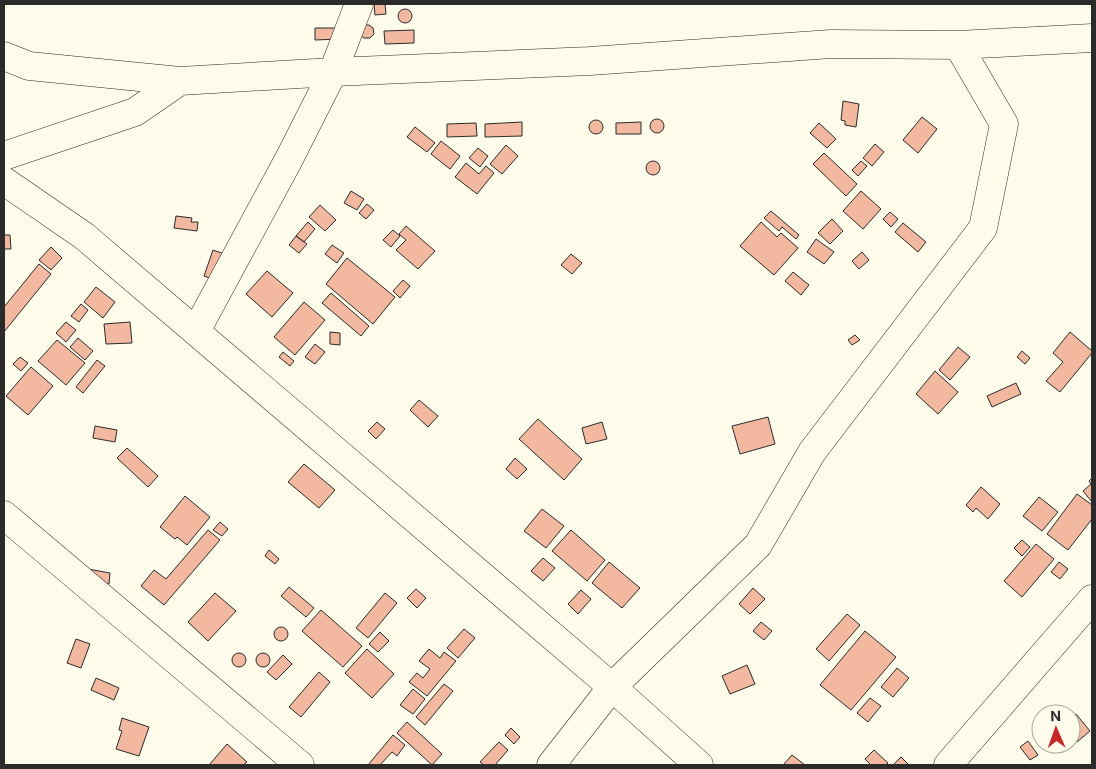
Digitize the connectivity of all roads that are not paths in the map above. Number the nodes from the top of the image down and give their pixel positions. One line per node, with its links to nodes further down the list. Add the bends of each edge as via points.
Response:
1 (359, 4): 5 (main road)
2 (1092, 38): 3 (main road)
3 (958, 45): 5 (main road, via 831,44 590,61); 12 (main road, via 1004,124 983,228 812,452 758,545)
4 (4, 56): 6 (main road, via 29,66)
5 (332, 72): 6 (main road); 9 (main road)
6 (180, 80): 7 (main road, via 135,112)
7 (4, 156)
8 (4, 181): 9 (main road, via 84,236)
9 (196, 331): 12 (main road)
10 (4, 515): 13 (main road)
11 (1092, 599): 16 (main road)
12 (612, 687): 14 (main road); 15 (main road)
13 (300, 765)
14 (551, 765)
15 (699, 765)
16 (948, 765)

